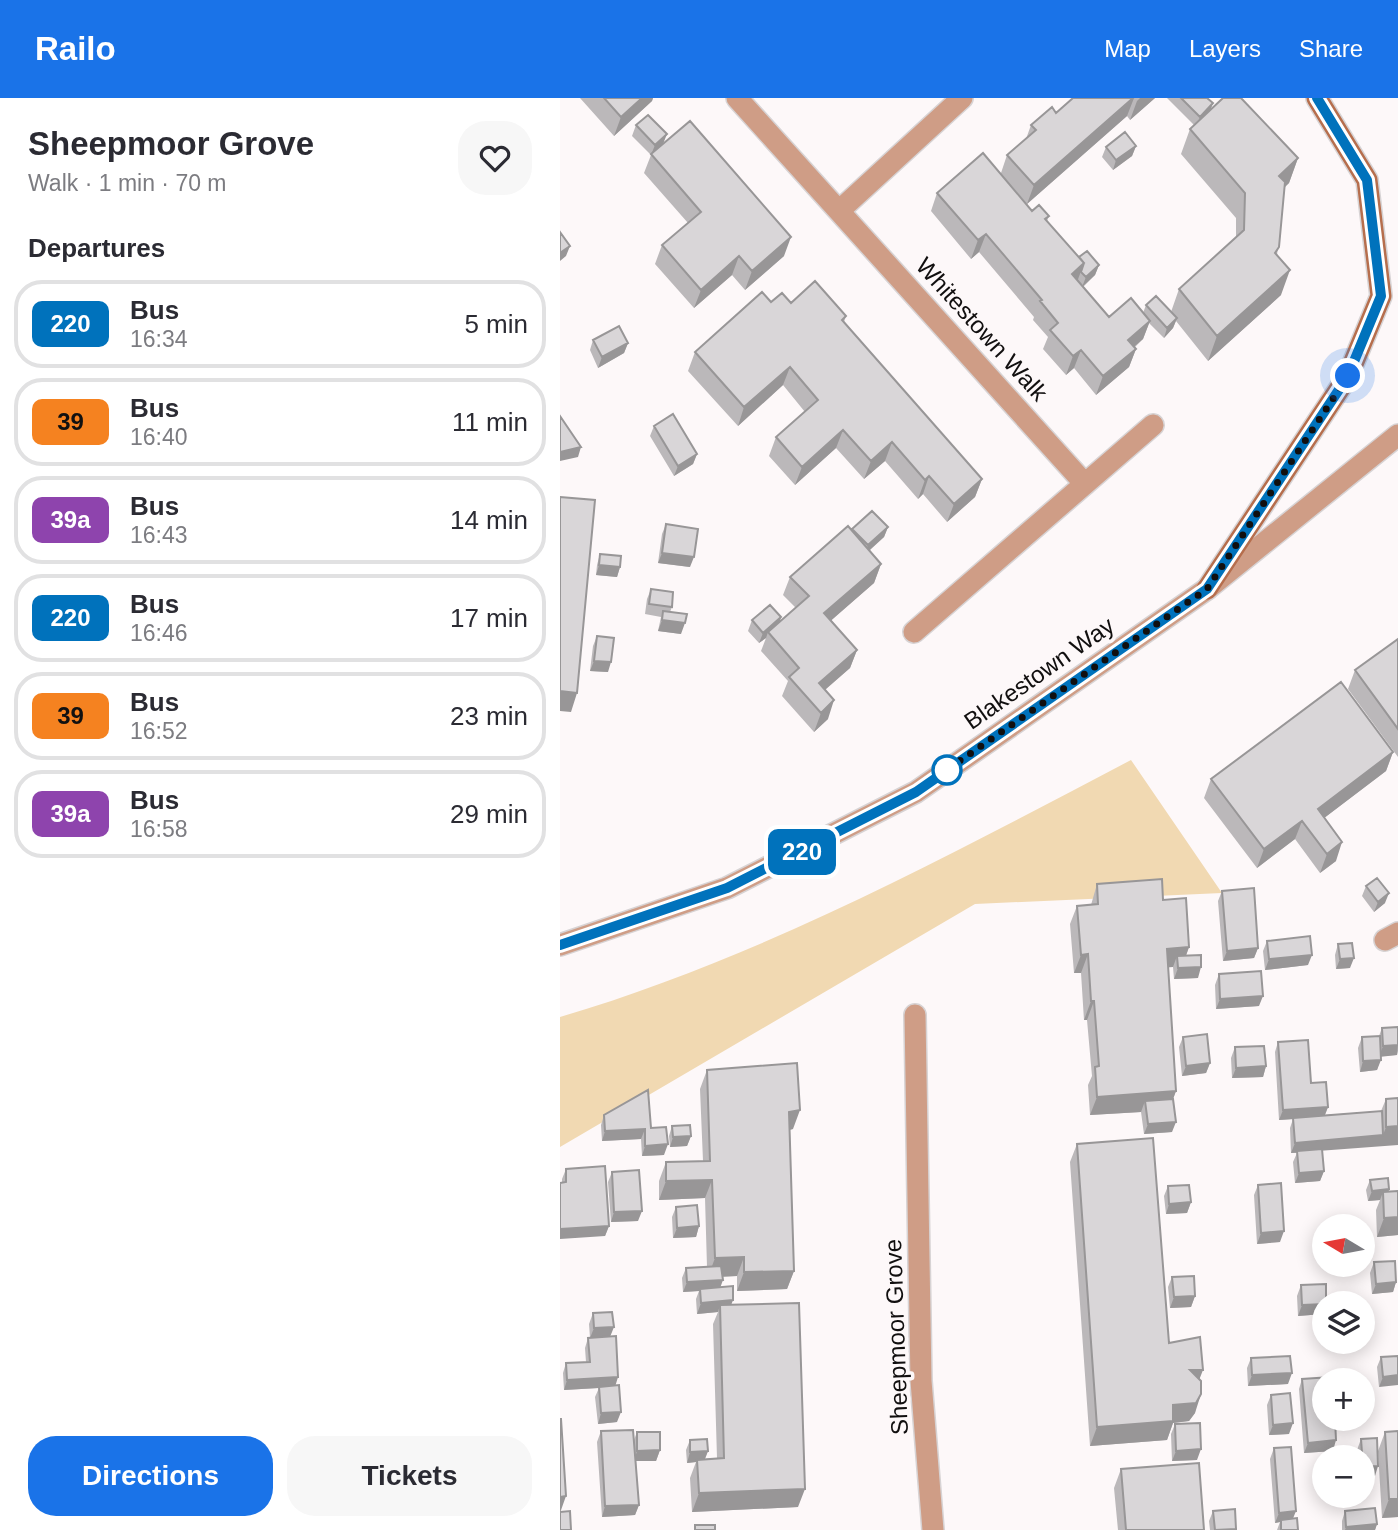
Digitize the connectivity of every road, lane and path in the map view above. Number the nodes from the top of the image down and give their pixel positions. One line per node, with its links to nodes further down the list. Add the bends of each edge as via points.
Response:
1 (737, 98): 4 (street, Whitestown Walk)
2 (962, 98): 4 (street)
3 (1317, 98): 8 (main road, via 1367,180 1381,296 1348,376)
4 (840, 210): 7 (street, Whitestown Walk)
5 (1153, 425): 7 (street)
6 (1398, 435): 8 (street, Blakestown Way)
7 (1085, 484): 9 (street)
8 (1207, 589): 10 (street, Blakestown Way, via 916,792 727,888)
9 (914, 632)
10 (560, 945)
11 (915, 1015): 12 (street, Sheepmoor Grove, via 920,1362)
12 (933, 1530)

